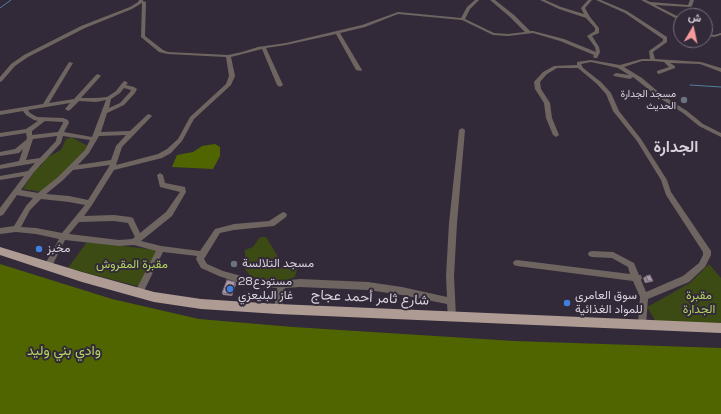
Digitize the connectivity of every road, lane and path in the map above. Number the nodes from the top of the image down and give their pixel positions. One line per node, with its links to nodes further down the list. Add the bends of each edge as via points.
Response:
1 (150, 0): 9 (street)
2 (477, 0): 13 (street, via 468,8)
3 (492, 0): 15 (street)
4 (542, 0): 12 (street)
5 (590, 0): 12 (street, via 583,8)
6 (598, 0): 19 (street, via 626,12 665,38 665,41 651,52)
7 (643, 0): 10 (street)
8 (692, 0): 10 (street, via 690,6)
9 (142, 2): 18 (street, via 142,36 161,50 179,54); 31 (street, via 115,16 83,27 26,56 13,65)
10 (649, 3): 11 (street)
11 (673, 16)
12 (588, 17): 17 (street, via 597,28 597,32 589,36 596,45)
13 (463, 19): 14 (street, via 394,14 371,24); 15 (street, via 494,34)
14 (337, 32): 16 (street); 25 (street)
15 (528, 32): 17 (street, via 562,40)
16 (264, 48): 18 (street); 32 (street)
17 (597, 54): 21 (street)
18 (228, 56): 53 (street, via 232,76 230,82 192,118 180,140 169,151 160,156)
19 (653, 60): 20 (street); 24 (street, via 642,60)
20 (662, 60): 26 (street, via 701,63); 27 (street, via 672,67)
21 (591, 61): 23 (street, via 579,62); 24 (street)
22 (71, 63): 35 (street)
23 (579, 66): 46 (street, via 556,67 545,73 537,82 547,102 549,118); 80 (street, via 609,94 618,115 639,140 664,180 668,193 707,251 702,265 686,279)
24 (620, 67): 28 (street)
25 (359, 70)
26 (721, 70)
27 (659, 72)
28 (632, 74): 29 (street, via 630,77); 47 (street, via 696,122)
29 (616, 75)
30 (98, 76): 34 (street)
31 (0, 80)
32 (280, 85)
33 (110, 98): 34 (street); 38 (street); 38 (street, via 124,84 134,90 122,104)
34 (76, 100): 35 (street); 37 (street)
35 (45, 105): 36 (street)
36 (25, 109): 39 (street); 41 (street, via 31,116)
37 (68, 109)
38 (106, 111): 49 (street)
39 (0, 113)
40 (149, 116): 43 (street)
41 (44, 120): 44 (street, via 66,121); 48 (street)
42 (462, 130): 81 (street, via 453,223)
43 (132, 132): 49 (street); 53 (street, via 119,146)
44 (62, 134): 48 (street); 49 (street); 51 (street, via 59,142)
45 (0, 135): 48 (street)
46 (556, 135)
47 (721, 135)
48 (29, 136): 50 (street, via 17,151); 52 (street)
49 (96, 137): 55 (street, via 87,151)
50 (0, 154)
51 (42, 160): 52 (street); 56 (street)
52 (22, 163): 54 (street)
53 (113, 165): 55 (street); 62 (street)
54 (0, 167)
55 (70, 168): 60 (street)
56 (30, 173): 58 (street); 59 (street)
57 (160, 175): 70 (street, via 162,184 183,189 184,192 169,214)
58 (0, 178)
59 (16, 192): 60 (street); 61 (street)
60 (39, 196): 62 (street); 67 (street, via 28,208)
61 (9, 203): 63 (street); 64 (street)
62 (90, 203): 66 (street)
63 (0, 204)
64 (0, 213)
65 (283, 215): 74 (street, via 271,224 218,231)
66 (78, 219): 69 (street); 70 (street, via 130,220)
67 (16, 229): 68 (street); 69 (street)
68 (0, 231)
69 (64, 237): 70 (street, via 119,243); 76 (street)
70 (136, 240): 71 (street)
71 (161, 249): 74 (street); 79 (street)
72 (0, 251): 76 (main road, شارع ثامر أحمد عجاج)
73 (592, 254): 77 (street, via 613,255 623,259 631,265)
74 (202, 255): 78 (street, via 200,259 204,266 222,274 245,281)
75 (517, 263): 77 (street)
76 (48, 266): 79 (main road, شارع ثامر أحمد عجاج, via 82,278)
77 (638, 278): 80 (street)
78 (281, 285): 81 (street, via 300,283 368,286); 82 (street)
79 (139, 292): 82 (main road, شارع ثامر أحمد عجاج, via 154,297 201,304)
80 (644, 297): 84 (street)
81 (450, 301): 83 (street)
82 (278, 309): 83 (main road, شارع ثامر أحمد عجاج)
83 (452, 317): 84 (main road, شارع ثامر أحمد عجاج)
84 (642, 324): 85 (main road, شارع ثامر أحمد عجاج)
85 (721, 328)

